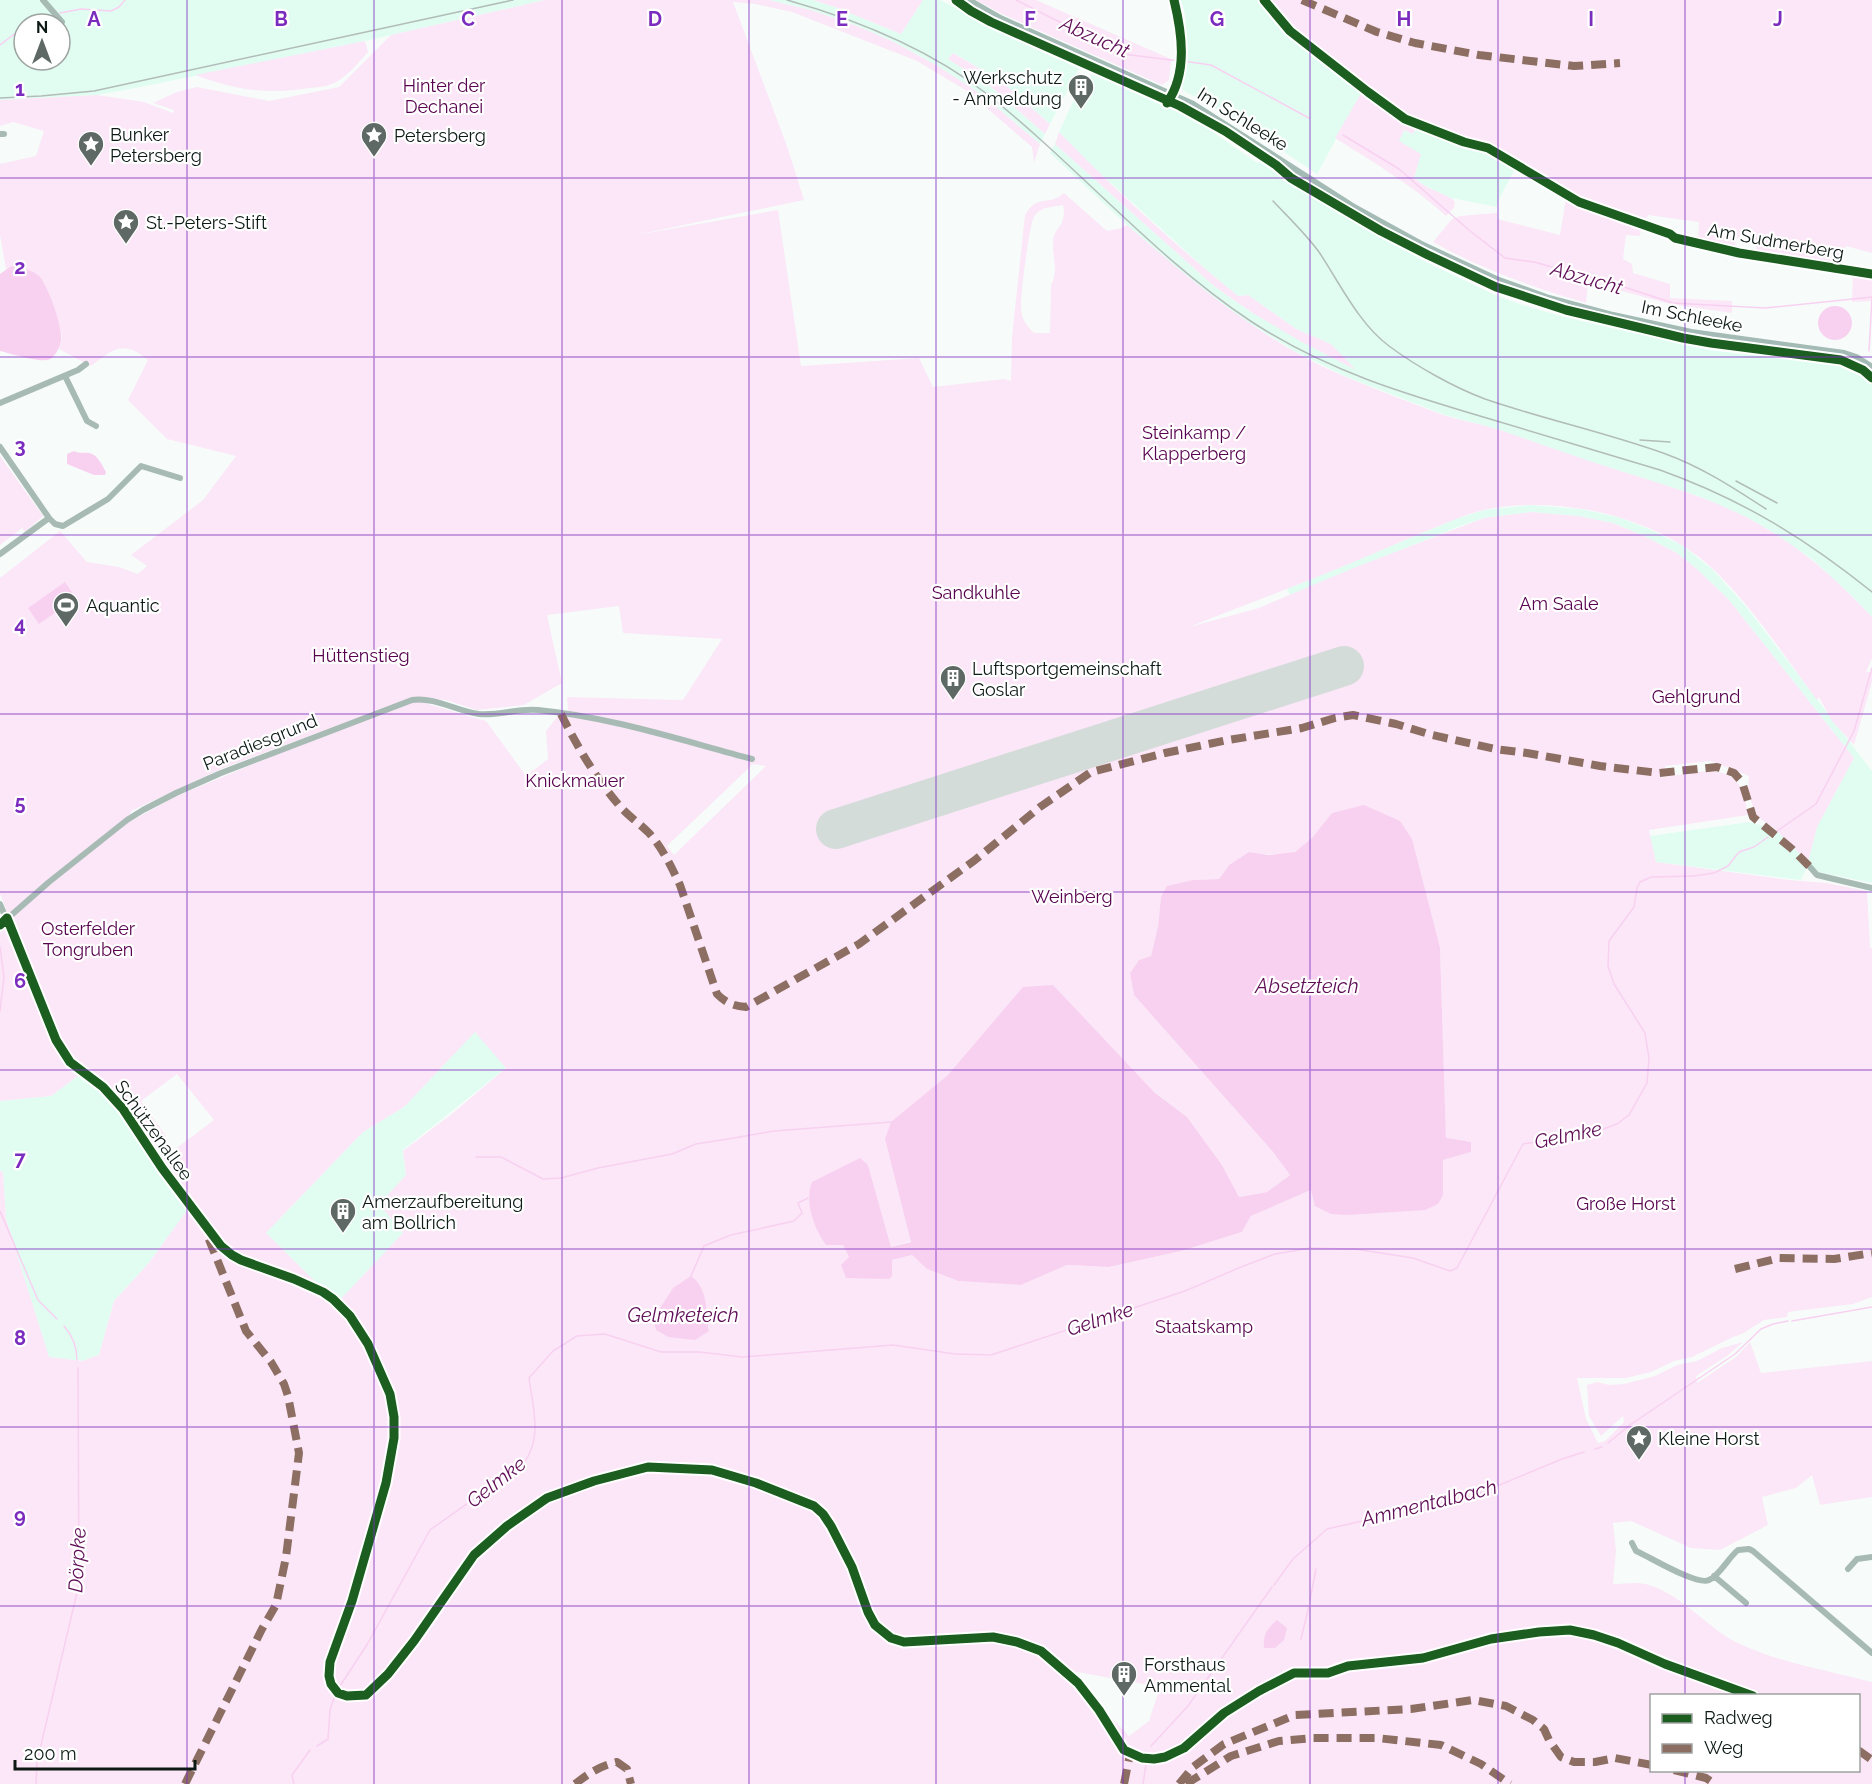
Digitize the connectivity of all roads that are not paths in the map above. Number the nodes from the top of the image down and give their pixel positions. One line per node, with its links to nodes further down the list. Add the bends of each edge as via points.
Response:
1 (43, 0): 4 (street)
2 (967, 0): 5 (main road, Im Schleeke, via 1000,19)
3 (1174, 0): 5 (street, via 1182,54)
4 (53, 12)
5 (1173, 96): 9 (main road, Im Schleeke, via 1212,116 1375,220 1496,280 1546,298 1643,323 1844,354)
6 (1675, 238): 7 (street, Am Sudmerberg, via 1739,253)
7 (1872, 274)
8 (86, 364): 10 (street)
9 (1872, 369)
10 (65, 376): 11 (street); 12 (street, via 87,421)
11 (0, 403)
12 (96, 426)
13 (0, 447): 15 (street)
14 (180, 478): 15 (street, via 141,466 108,499 63,526)
15 (49, 518): 16 (street)
16 (0, 554)
17 (752, 759): 21 (street, Paradiesgrund, via 589,717 529,710 481,714 429,699 405,701 221,773 143,810)
18 (1810, 867): 19 (street, via 1817,874)
19 (1872, 888)
20 (0, 904): 21 (street, Schützenallee)
21 (7, 918): 22 (street, Paradiesgrund); 23 (street, Schützenallee, via 65,1056 123,1109)
22 (0, 925)
23 (191, 1208)
24 (1632, 1543): 27 (street, via 1636,1551 1694,1579 1705,1582)
25 (1872, 1557): 26 (street, via 1857,1559)
26 (1848, 1569)
27 (1714, 1576): 28 (street); 29 (street, via 1738,1550 1749,1549)
28 (1746, 1603)
29 (1872, 1653)

